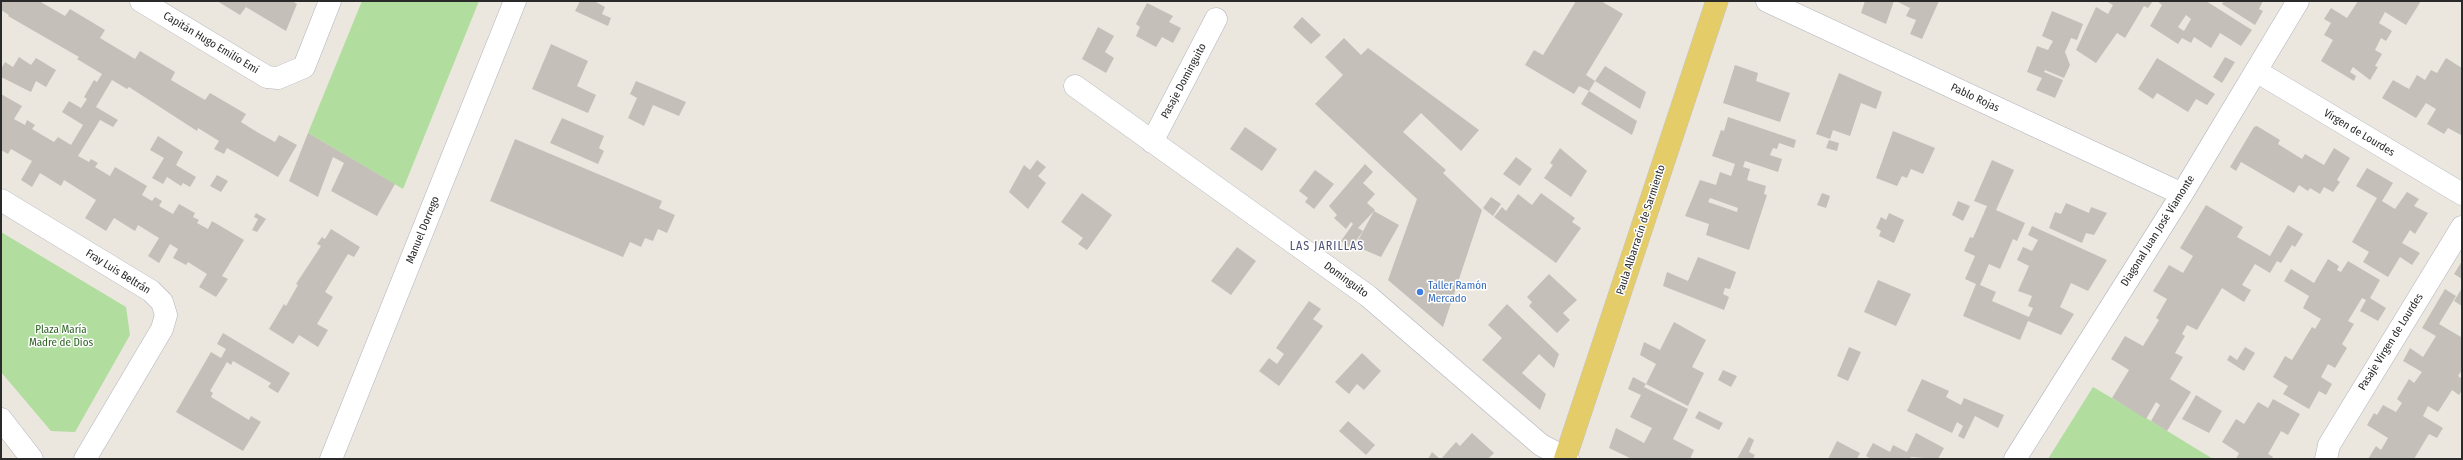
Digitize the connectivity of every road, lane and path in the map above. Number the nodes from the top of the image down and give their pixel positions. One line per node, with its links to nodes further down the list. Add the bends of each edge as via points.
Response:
1 (141, 1): 2 (street, Capitán Hugo Emilio Emi, via 266,77 278,78 304,67)
2 (330, 1)
3 (515, 1): 18 (street, Manuel Dorrego)
4 (1717, 1): 19 (main road, Paula Albarracín de Sarmiento)
5 (1767, 1): 11 (street, Pablo Rojas)
6 (2298, 1): 8 (street, Diagonal Juan José Viamonte)
7 (1216, 20): 10 (street, Pasaje Dominguito)
8 (2256, 71): 11 (street, Diagonal Juan José Viamonte); 12 (street, Virgen de Lourdes)
9 (1075, 86): 10 (street, Dominguito)
10 (1152, 142): 19 (street, Dominguito, via 1368,296 1541,445)
11 (2182, 194): 20 (street, Diagonal Juan José Viamonte)
12 (2462, 194)
13 (1, 200): 17 (street, Fray Luis Beltrán, via 151,291 162,302 166,315 162,329)
14 (2462, 227): 21 (street, Pasaje Virgen de Lourdes, via 2328,445)
15 (1, 419): 16 (street)
16 (32, 459)
17 (85, 459)
18 (331, 459)
19 (1566, 459)
20 (2015, 459)
21 (2326, 459)

